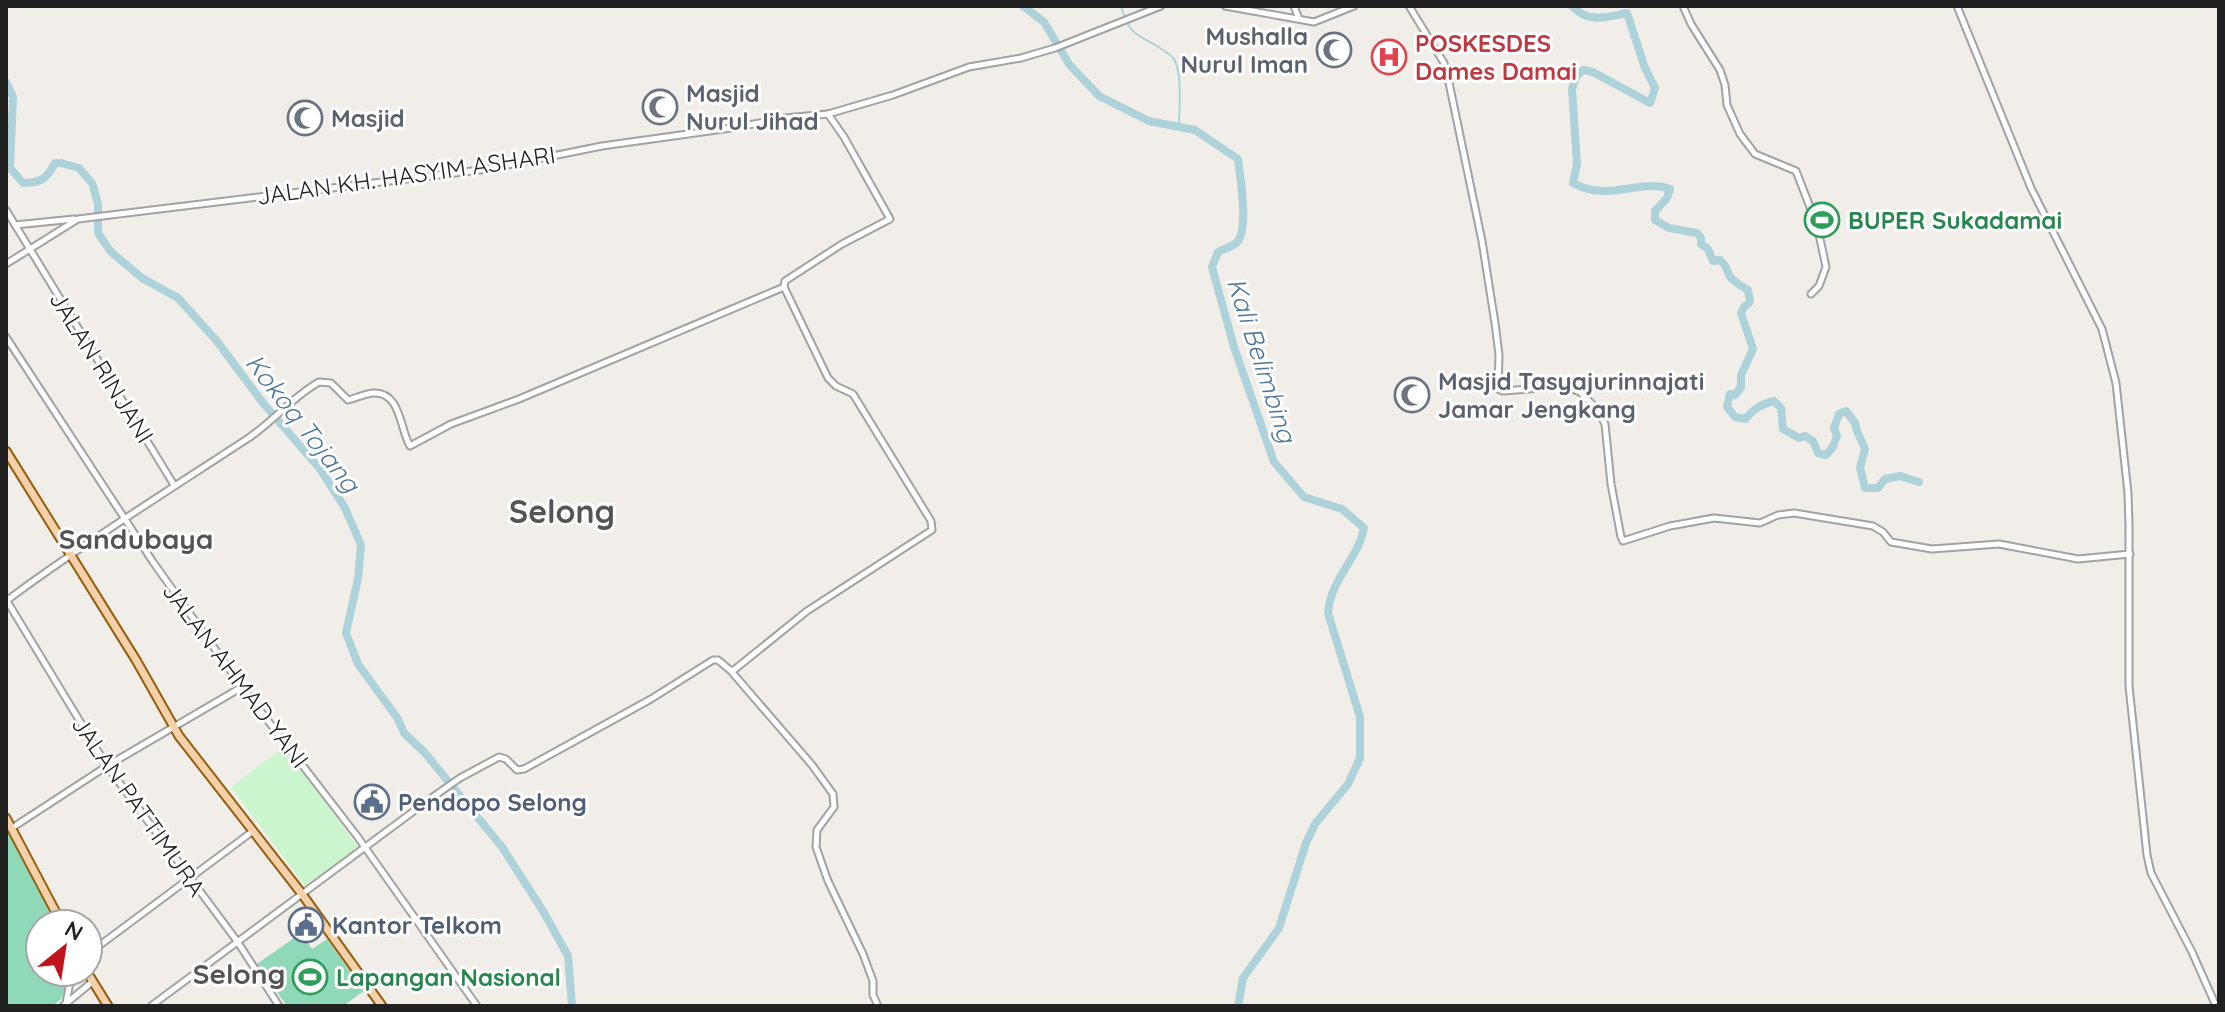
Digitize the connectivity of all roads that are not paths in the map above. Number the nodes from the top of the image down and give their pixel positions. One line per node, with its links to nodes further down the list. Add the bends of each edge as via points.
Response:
1 (1161, 6): 9 (street, JALAN KH. HASYIM ASHARI, via 1057,47 969,67)
2 (1225, 6): 8 (street)
3 (1294, 6): 8 (street)
4 (1354, 6): 8 (street, via 1317,21)
5 (1409, 6): 21 (street, via 1448,78 1492,301 1498,389 1565,386 1597,409 1605,424 1623,541 1699,520 1760,523 1794,513 1873,526 1891,542 1932,549 1999,544 2078,559)
6 (1683, 6): 16 (street, via 1720,70 1740,134 1755,154 1796,171 1826,267)
7 (1957, 6): 21 (street, via 2031,188 2105,338 2116,383)
8 (1299, 20)
9 (828, 114): 11 (street, JALAN KH. HASYIM ASHARI, via 602,146 488,169); 15 (street, via 890,219 796,273)
10 (6, 210): 12 (street, JALAN RINJANI)
11 (82, 218): 12 (street, JALAN KH. HASYIM ASHARI); 13 (street, JALAN KH. HASYIM ASHARI)
12 (15, 225): 13 (street, JALAN RINJANI)
13 (29, 249): 14 (street, JALAN KH. HASYIM ASHARI); 19 (street, JALAN RINJANI)
14 (6, 264)
15 (784, 287): 19 (street, via 451,424 410,446 397,408 383,394 348,400 323,381 249,438); 24 (street, via 828,378 853,394 933,527 807,611)
16 (1811, 294)
17 (6, 337): 20 (street, JALAN AHMAD YANI)
18 (6, 451): 22 (main road)
19 (174, 485): 20 (street)
20 (124, 520): 22 (street); 25 (street, JALAN AHMAD YANI)
21 (2130, 554): 46 (street, via 2129,686 2149,869)
22 (70, 557): 23 (street); 26 (main road)
23 (6, 601): 27 (street, JALAN PATTIMURA)
24 (731, 671): 31 (street, via 715,659 521,770 499,757 460,778); 45 (street, via 833,794 834,807 817,830 816,847 868,966)
25 (242, 687): 26 (street); 31 (street, JALAN AHMAD YANI)
26 (173, 727): 27 (street); 30 (main road)
27 (107, 766): 29 (street); 32 (street, JALAN PATTIMURA)
28 (6, 818): 29 (main road)
29 (12, 828): 34 (main road)
30 (253, 831): 32 (street); 33 (main road)
31 (364, 847): 33 (street); 44 (street, JALAN AHMAD YANI)
32 (189, 878): 35 (street, JALAN PATTIMURA); 36 (street)
33 (302, 894): 35 (street); 43 (main road)
34 (54, 908)
35 (237, 941): 41 (street); 42 (street, JALAN PATTIMURA)
36 (104, 942)
37 (85, 988): 39 (street)
38 (96, 988): 40 (main road)
39 (64, 1005)
40 (108, 1006)
41 (151, 1006)
42 (279, 1006)
43 (382, 1006)
44 (477, 1006)
45 (878, 1006)
46 (2216, 1006)

